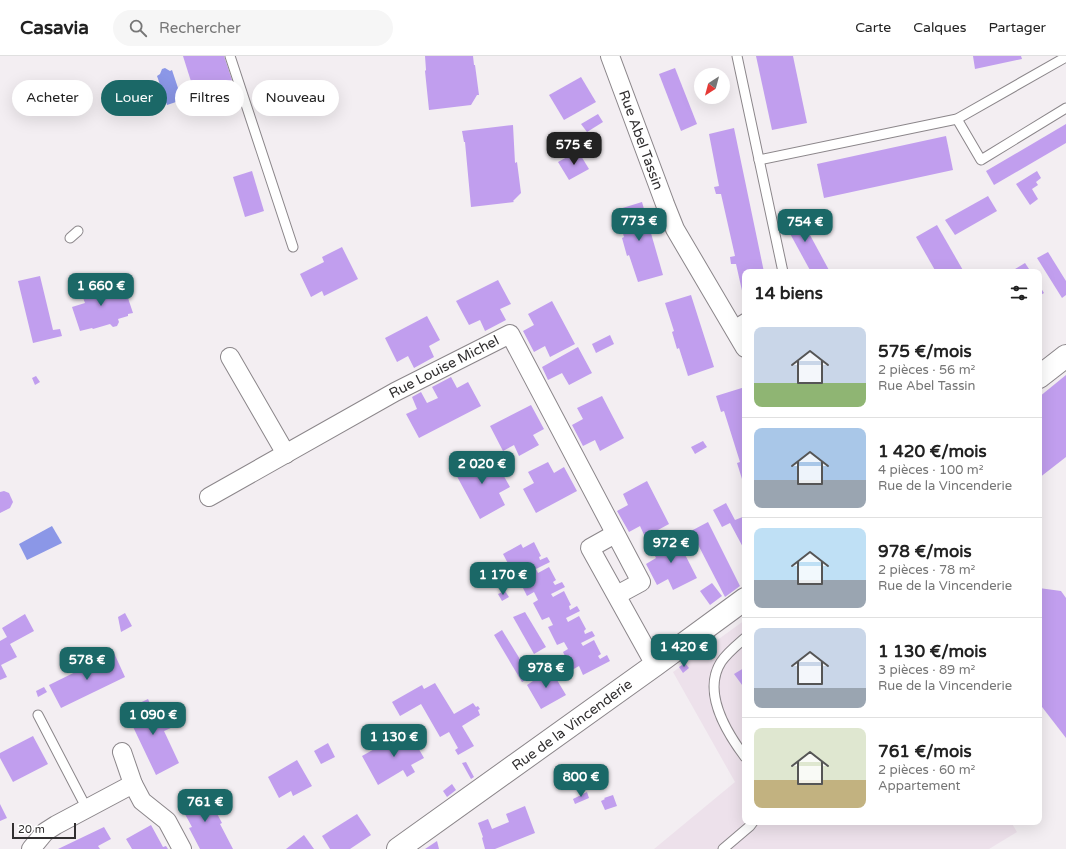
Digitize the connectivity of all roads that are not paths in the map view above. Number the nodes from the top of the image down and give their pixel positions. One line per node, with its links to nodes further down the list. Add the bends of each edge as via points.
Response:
1 (230, 56): 10 (lane)
2 (610, 56): 12 (street, Rue Abel Tassin, via 675,229)
3 (737, 56): 7 (lane)
4 (1066, 58): 6 (lane)
5 (1066, 108): 6 (lane, via 982,160)
6 (957, 119): 7 (lane)
7 (760, 160): 11 (lane)
8 (78, 231): 9 (lane)
9 (70, 238)
10 (293, 247)
11 (782, 269)
12 (738, 322): 13 (street, Rue Abel Tassin)
13 (742, 337)
14 (1066, 356): 16 (main road)
15 (230, 357): 17 (street)
16 (1042, 375)
17 (286, 454): 18 (street, Rue Louise Michel); 19 (street, Rue Louise Michel, via 395,392 510,334)
18 (209, 497)
19 (615, 534): 20 (street, Rue Louise Michel, via 641,582); 20 (street, via 590,548)
20 (617, 595): 23 (street)
21 (742, 600): 23 (main road, Rue de la Vincenderie)
22 (742, 640): 26 (lane, via 720,662 714,684 717,706 734,743)
23 (655, 665): 32 (main road, Rue de la Vincenderie)
24 (38, 715): 28 (lane)
25 (122, 752): 27 (street)
26 (742, 753)
27 (133, 784): 28 (street); 31 (street, via 142,801 167,822)
28 (87, 808): 30 (street, via 45,832)
29 (750, 825): 33 (lane)
30 (31, 849)
31 (182, 849)
32 (398, 849)
33 (723, 849)

